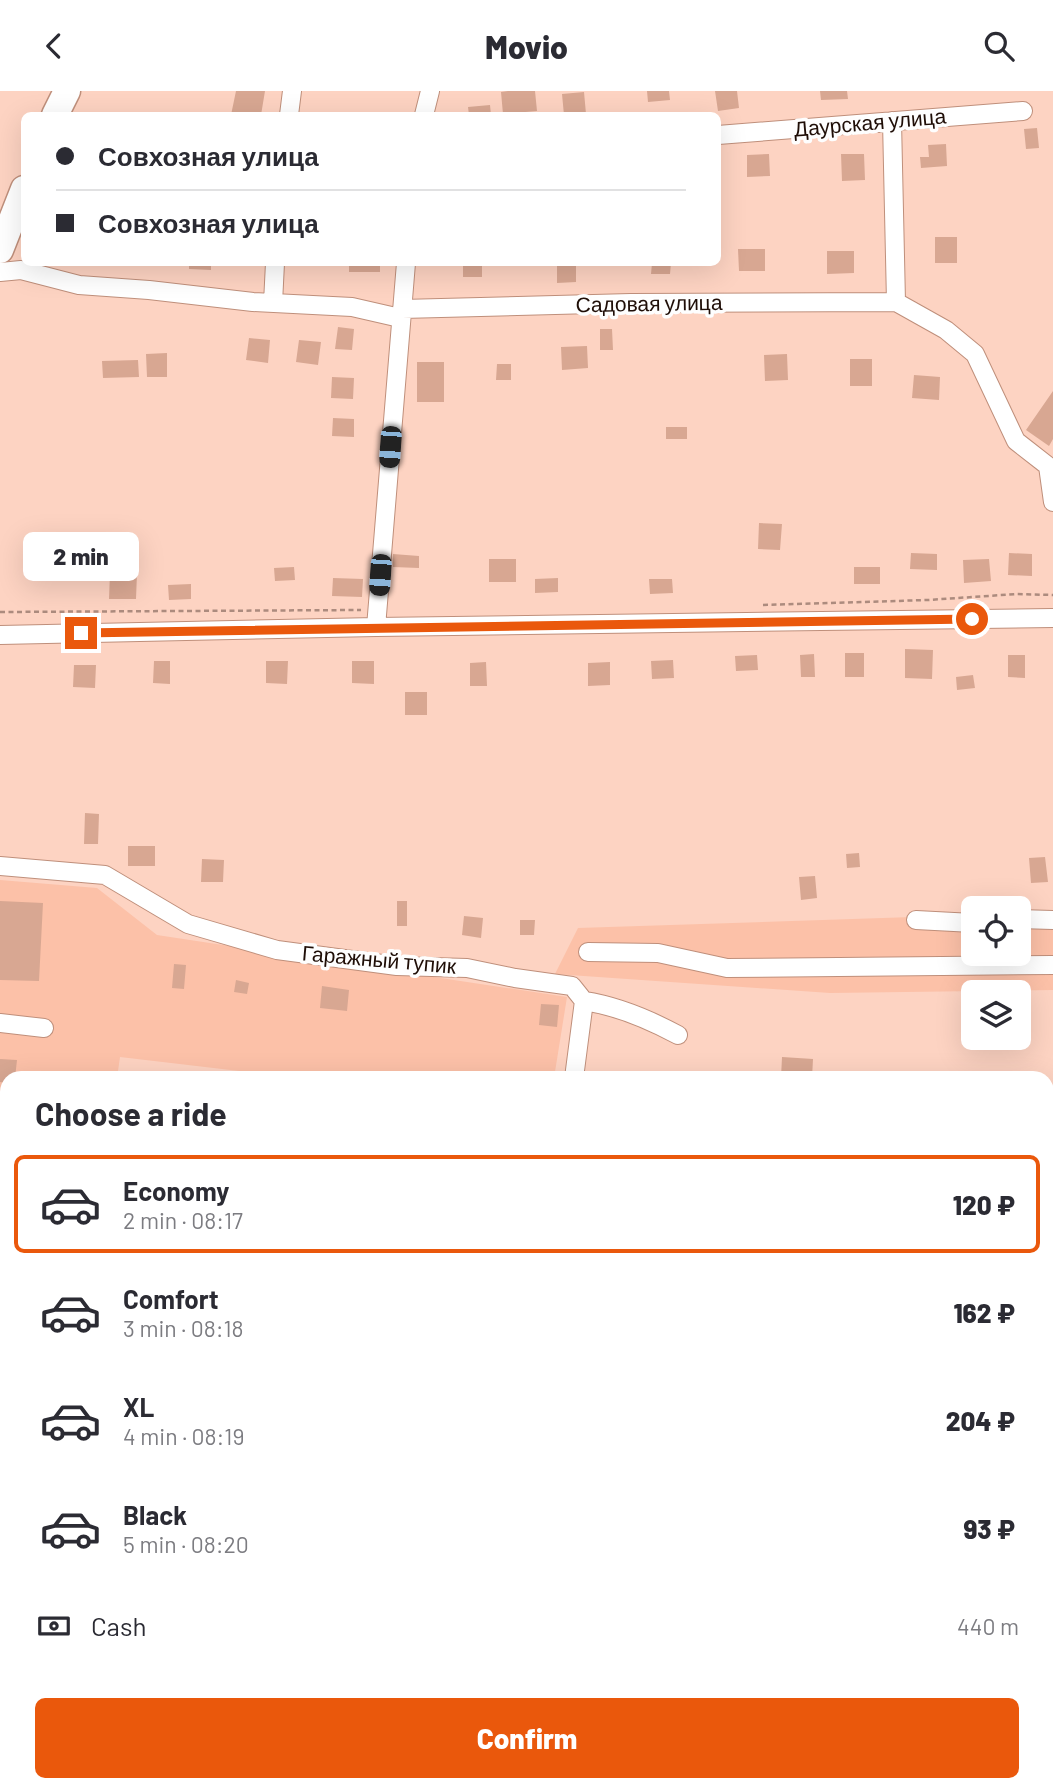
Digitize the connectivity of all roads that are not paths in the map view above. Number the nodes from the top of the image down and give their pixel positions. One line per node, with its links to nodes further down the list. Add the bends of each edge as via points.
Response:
1 (67, 91): 5 (highway)
2 (292, 91): 6 (street)
3 (430, 91): 7 (street)
4 (1023, 111): 8 (street, Даурская улица)
5 (56, 112)
6 (289, 112)
7 (425, 112)
8 (892, 121): 9 (street, Даурская улица); 15 (street)
9 (721, 135)
10 (21, 198): 11 (highway)
11 (0, 250)
12 (275, 266): 16 (street)
13 (406, 266): 17 (street)
14 (0, 272): 16 (street, Садовая улица, via 21,270 79,285)
15 (896, 302): 17 (street, Садовая улица, via 631,303); 18 (street, via 946,330 975,354 1016,441)
16 (273, 303): 17 (street, Садовая улица)
17 (401, 313): 21 (street)
18 (1050, 463): 19 (street)
19 (1053, 502)
20 (1053, 618): 21 (street)
21 (376, 627): 22 (street)
22 (0, 635)
23 (0, 866): 30 (street, Гаражный тупик, via 105,875 188,924 277,950 397,966 467,968 572,986)
24 (1031, 919): 25 (street)
25 (1053, 919)
26 (916, 920): 27 (street)
27 (961, 922)
28 (588, 952): 29 (street, via 658,953 727,968)
29 (1053, 965)
30 (584, 1001): 33 (street, Гаражный тупик, via 646,1019); 34 (street)
31 (0, 1023): 32 (street)
32 (44, 1028)
33 (678, 1035)
34 (576, 1071)

